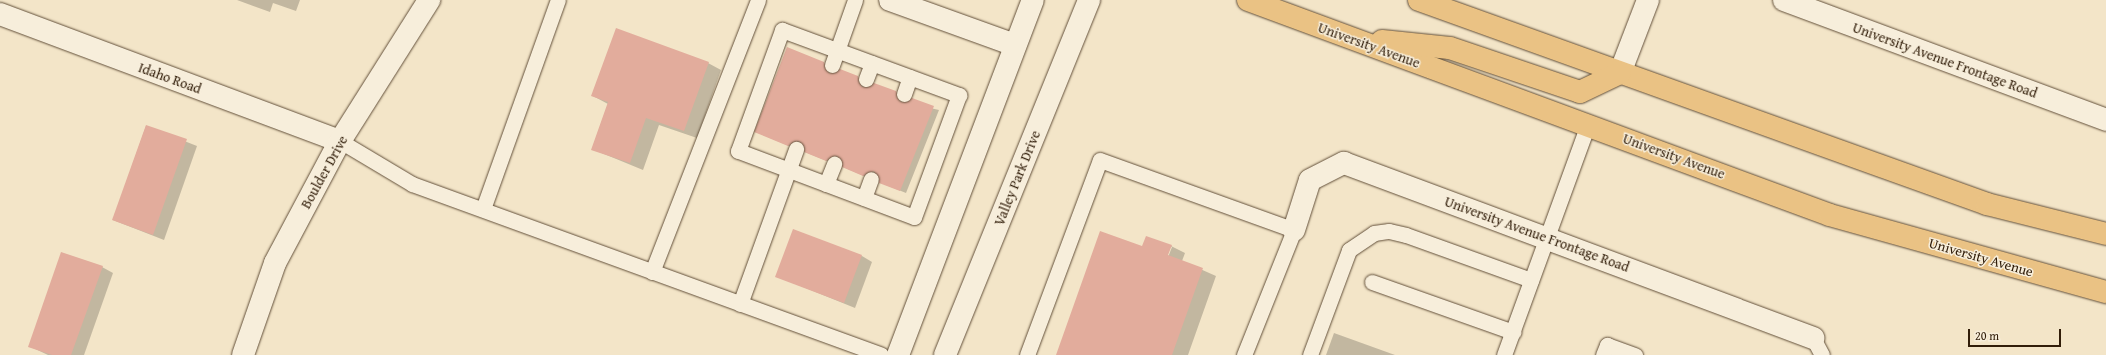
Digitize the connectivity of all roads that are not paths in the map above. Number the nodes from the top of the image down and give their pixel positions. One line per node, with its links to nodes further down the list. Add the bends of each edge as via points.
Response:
1 (429, 0): 24 (street, Boulder Drive)
2 (558, 0): 31 (lane)
3 (758, 0): 35 (lane)
4 (855, 0): 15 (lane)
5 (890, 0): 14 (street)
6 (1033, 0): 14 (street)
7 (1089, 0): 45 (street, Valley Park Drive)
8 (1248, 0): 13 (main road, University Avenue)
9 (1419, 0): 18 (main road)
10 (1648, 0): 18 (street)
11 (1784, 0): 22 (street, University Avenue Frontage Road)
12 (0, 14): 24 (street, Idaho Road)
13 (1351, 38): 18 (main road, via 1450,48 1580,92); 23 (main road, University Avenue)
14 (1015, 45): 44 (street)
15 (838, 50): 16 (lane); 17 (lane); 27 (lane, via 782,30 738,151)
16 (872, 63): 19 (lane); 20 (lane)
17 (832, 66)
18 (1620, 74): 33 (main road, via 1987,204)
19 (910, 77): 21 (lane); 30 (lane, via 959,95 914,217)
20 (866, 80)
21 (904, 94)
22 (2106, 120)
23 (1588, 124): 34 (lane); 38 (main road, University Avenue, via 1830,214)
24 (340, 141): 31 (lane, via 412,184); 42 (street, Boulder Drive, via 275,263)
25 (796, 149): 27 (lane)
26 (834, 164): 29 (lane)
27 (789, 170): 29 (lane); 39 (lane)
28 (871, 179): 30 (lane)
29 (826, 184): 30 (lane)
30 (864, 198)
31 (483, 210): 35 (lane)
32 (1294, 230): 34 (street, University Avenue Frontage Road, via 1310,180 1344,163); 46 (lane, via 1100,160); 47 (lane)
33 (2106, 234)
34 (1547, 237): 36 (lane); 41 (street, University Avenue Frontage Road)
35 (652, 272): 39 (lane)
36 (1531, 280): 40 (lane); 48 (lane, via 1406,235 1389,231 1374,233 1349,250)
37 (1372, 282): 40 (lane)
38 (2106, 292)
39 (740, 304): 43 (lane)
40 (1513, 332): 49 (lane)
41 (1817, 347)
42 (243, 355)
43 (881, 355)
44 (898, 355)
45 (945, 355)
46 (1027, 355)
47 (1244, 355)
48 (1310, 355)
49 (1504, 355)
50 (1603, 355): 51 (lane, via 1607,345)
51 (1635, 355)

